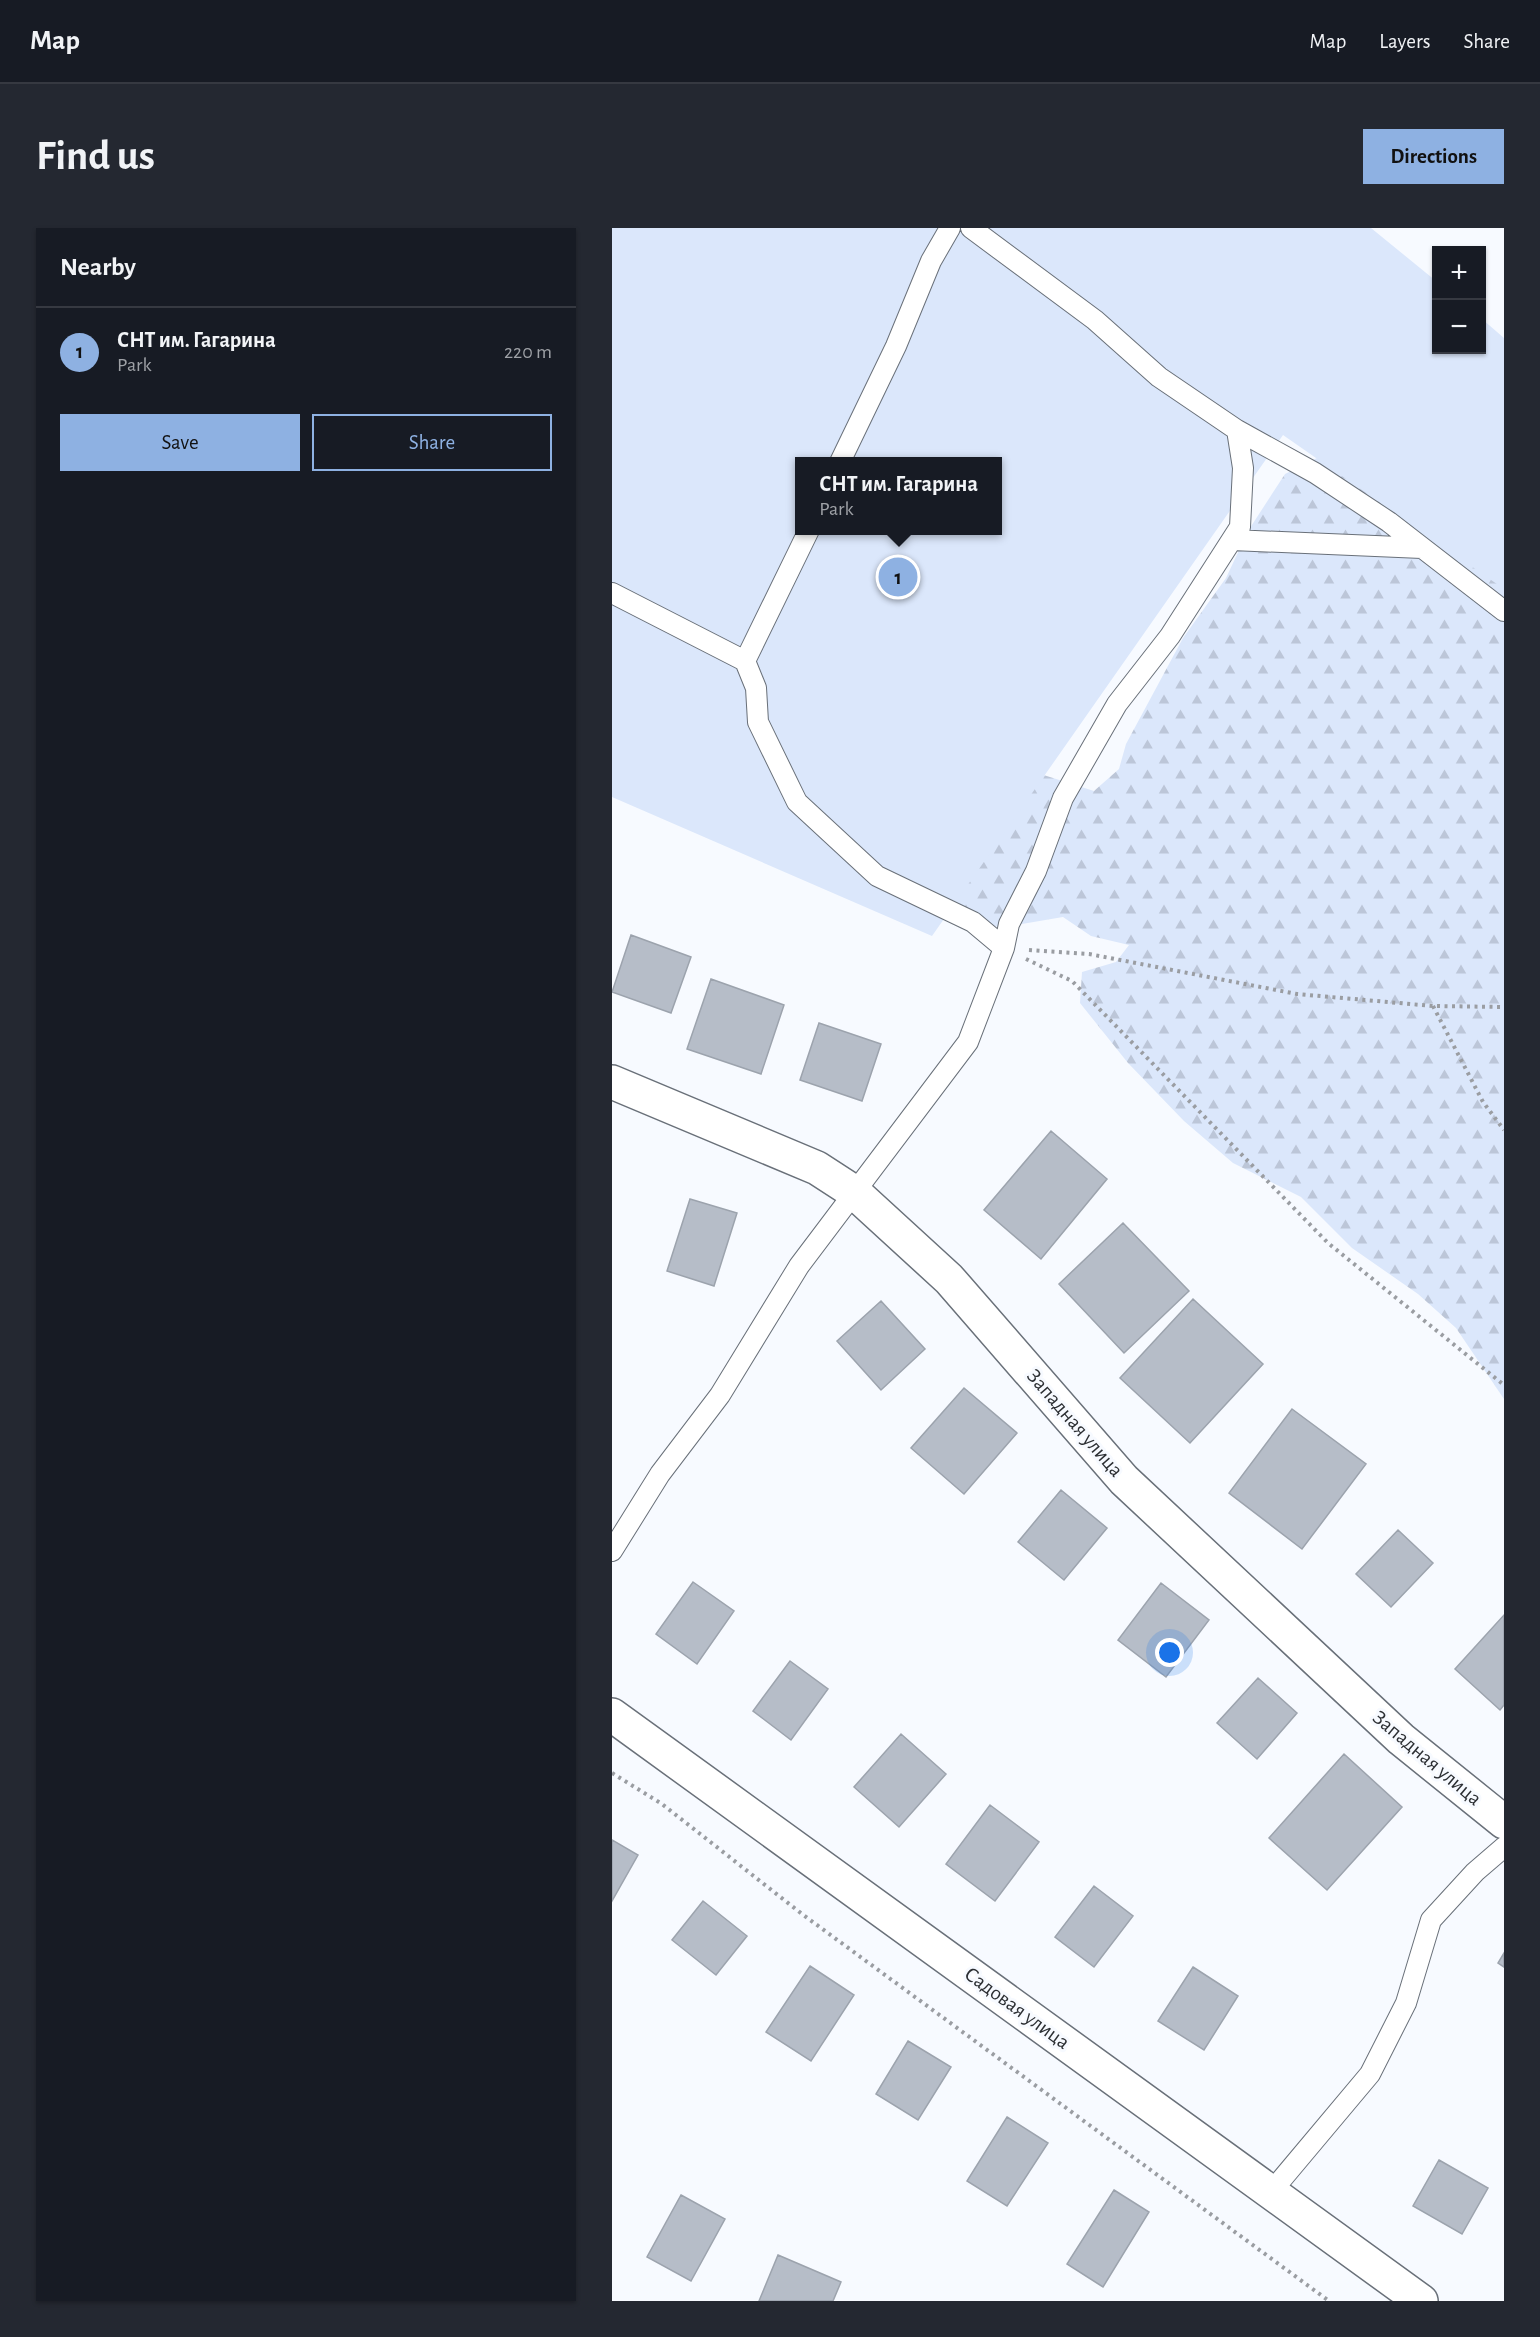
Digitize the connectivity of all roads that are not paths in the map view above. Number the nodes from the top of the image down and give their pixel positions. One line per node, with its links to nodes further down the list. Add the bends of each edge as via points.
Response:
1 (950, 228): 4 (lane, via 931,261 896,346)
2 (971, 228): 3 (lane, via 1095,320 1159,377)
3 (1237, 430): 6 (lane, via 1243,468 1240,527); 7 (lane, via 1315,473)
4 (842, 457)
5 (807, 535): 10 (lane)
6 (1232, 540): 7 (lane); 11 (lane, via 1170,636 1117,704 1063,798 1036,871 1009,924)
7 (1422, 548): 9 (lane)
8 (612, 593): 10 (lane)
9 (1504, 612)
10 (745, 661): 11 (lane, via 756,688 758,722 797,802 877,876 973,922)
11 (1004, 948): 13 (lane, via 968,1042)
12 (612, 1082): 13 (street, Западная улица, via 817,1168)
13 (854, 1192): 14 (lane, via 799,1266 720,1395 660,1474); 16 (street, Западная улица, via 949,1279 1124,1480 1401,1739)
14 (612, 1551)
15 (612, 1715): 18 (street, Садовая улица)
16 (1504, 1822)
17 (1504, 1847): 18 (lane, via 1431,1920 1406,2004 1370,2074)
18 (1271, 2192): 19 (street, Садовая улица)
19 (1421, 2301)

